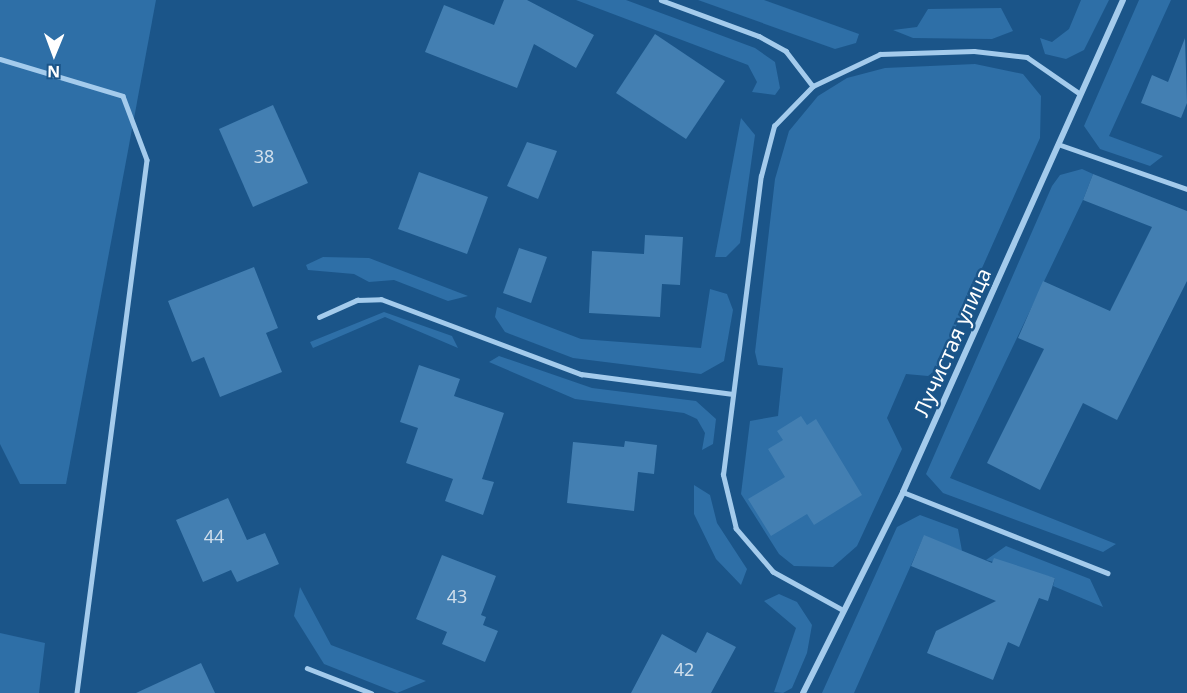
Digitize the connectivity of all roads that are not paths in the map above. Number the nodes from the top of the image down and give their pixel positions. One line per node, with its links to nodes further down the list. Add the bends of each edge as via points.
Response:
1 (661, 0): 4 (lane, via 759,36 786,51)
2 (1123, 0): 5 (street, Лучистая улица)
3 (0, 59): 14 (lane, via 123,96 147,160)
4 (813, 86): 5 (lane, via 880,54 974,51 1027,57); 9 (lane, via 774,126 761,176)
5 (1079, 93): 6 (street, Лучистая улица)
6 (1058, 144): 7 (lane); 10 (street, Лучистая улица)
7 (1187, 189)
8 (319, 317): 9 (lane, via 357,300 381,299 581,374)
9 (733, 394): 12 (lane, via 723,475 736,529 773,572)
10 (903, 492): 11 (lane); 12 (street, Лучистая улица)
11 (1108, 573)
12 (842, 610): 16 (street, Лучистая улица)
13 (307, 668): 15 (lane)
14 (77, 693)
15 (371, 693)
16 (803, 693)

